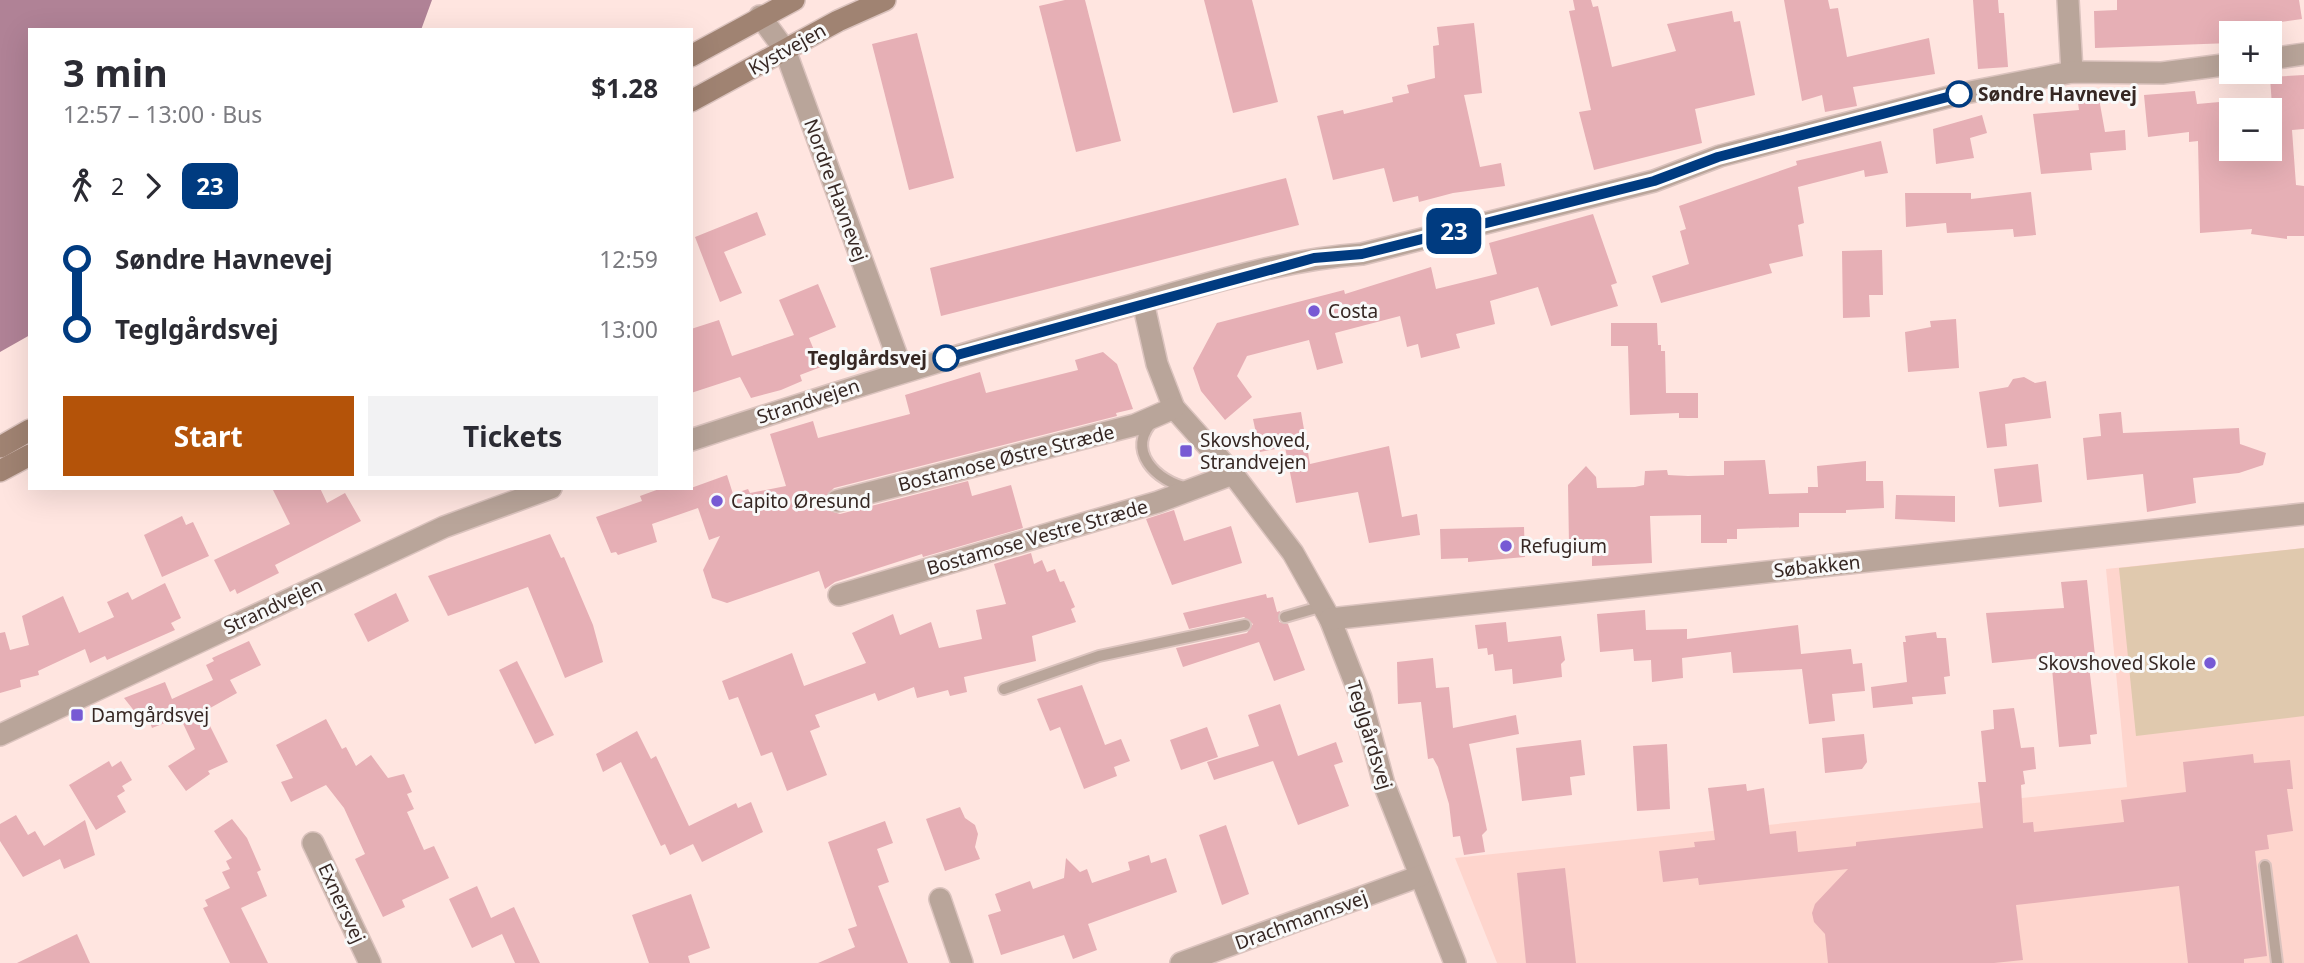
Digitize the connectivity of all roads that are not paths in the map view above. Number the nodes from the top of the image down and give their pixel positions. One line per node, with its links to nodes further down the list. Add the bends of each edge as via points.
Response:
1 (794, 0): 4 (main road, Kystvejen)
2 (885, 0): 5 (main road, Kystvejen)
3 (2068, 0): 10 (street)
4 (760, 16): 5 (street, Nordre Havnevej); 7 (main road, Kystvejen)
5 (785, 50): 11 (main road, Kystvejen); 13 (street, Nordre Havnevej)
6 (2304, 54): 8 (street)
7 (693, 55)
8 (2282, 57)
9 (2219, 66): 10 (street, Strandvejen, via 2162,73)
10 (2072, 72): 12 (street, Strandvejen, via 1911,107 1718,157 1654,181 1387,248 1314,258)
11 (693, 100)
12 (1143, 302): 13 (street, Strandvejen); 14 (street, Teglgårdsvej)
13 (902, 370): 16 (street, Strandvejen)
14 (1168, 410): 20 (street, Teglgårdsvej); 21 (lane, via 1150,425 1145,458 1158,478); 23 (street, Bostamose Østre Stræde, via 1135,425)
15 (28, 431): 17 (main road)
16 (693, 439)
17 (0, 447)
18 (28, 456): 19 (main road)
19 (0, 471)
20 (1234, 474): 21 (street, Bostamose Vestre Stræde); 26 (street, Teglgårdsvej, via 1293,553)
21 (1194, 489): 25 (street, Bostamose Vestre Stræde)
22 (546, 490): 30 (street, Strandvejen, via 444,527)
23 (837, 502)
24 (2304, 514): 26 (street, Søbakken)
25 (839, 594)
26 (1326, 613): 27 (lane); 33 (street, Teglgårdsvej, via 1361,698 1384,784)
27 (1285, 617)
28 (1245, 625): 29 (lane, via 1099,656)
29 (1004, 689)
30 (0, 735)
31 (313, 842): 35 (street, Exnersvej)
32 (2265, 866): 39 (lane)
33 (1420, 876): 37 (street, Drachmannsvej); 38 (street, Teglgårdsvej)
34 (940, 899): 36 (street)
35 (370, 963)
36 (962, 963)
37 (1181, 963)
38 (1455, 963)
39 (2277, 963)

